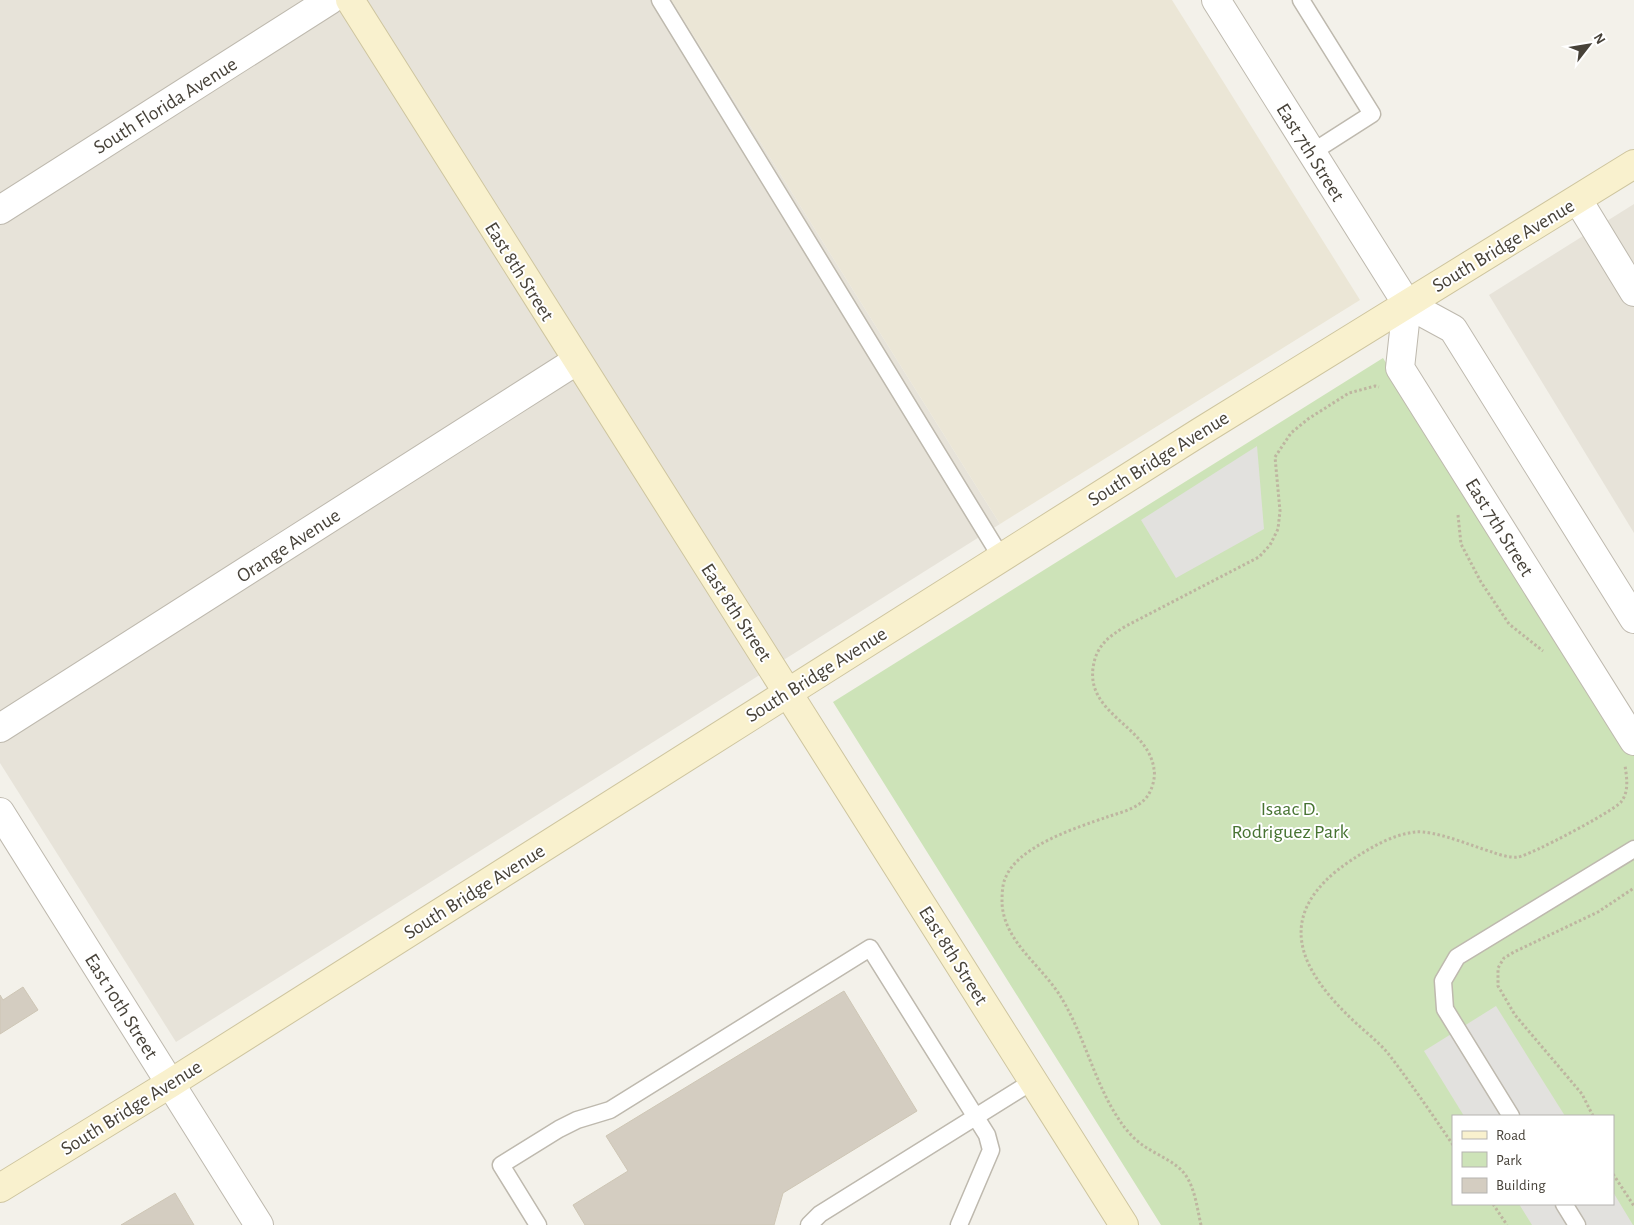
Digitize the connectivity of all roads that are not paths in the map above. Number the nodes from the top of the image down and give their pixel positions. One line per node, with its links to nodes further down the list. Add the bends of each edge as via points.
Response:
1 (330, 0): 9 (street, South Florida Avenue)
2 (350, 0): 12 (street, East 8th Street)
3 (660, 0): 13 (lane)
4 (1216, 0): 6 (street, East 7th Street)
5 (1301, 0): 6 (lane, via 1372,114)
6 (1312, 152): 11 (street, East 7th Street)
7 (1634, 164): 8 (street, South Bridge Avenue)
8 (1578, 200): 10 (street); 11 (street, South Bridge Avenue)
9 (0, 210)
10 (1634, 292)
11 (1406, 304): 13 (street, South Bridge Avenue); 14 (street, via 1454,329); 17 (street, East 7th Street, via 1400,368)
12 (576, 361): 15 (street, East 8th Street); 16 (street, Orange Avenue)
13 (1001, 557): 15 (street, South Bridge Avenue)
14 (1634, 619)
15 (788, 692): 20 (street, East 8th Street); 21 (street, South Bridge Avenue)
16 (0, 728)
17 (1628, 749)
18 (0, 812): 21 (street, East 10th Street)
19 (1634, 849): 22 (lane, via 1457,958 1443,981 1445,1009)
20 (1033, 1081): 23 (lane); 30 (street, East 8th Street)
21 (170, 1083): 24 (street, South Bridge Avenue); 26 (street, East 10th Street)
22 (1510, 1115)
23 (976, 1117): 27 (lane, via 870,948 610,1110 571,1123 501,1165); 28 (lane, via 820,1214); 29 (lane, via 992,1150)
24 (0, 1188)
25 (1565, 1205): 31 (lane)
26 (259, 1225)
27 (538, 1225)
28 (809, 1225)
29 (959, 1225)
30 (1124, 1225)
31 (1577, 1225)

